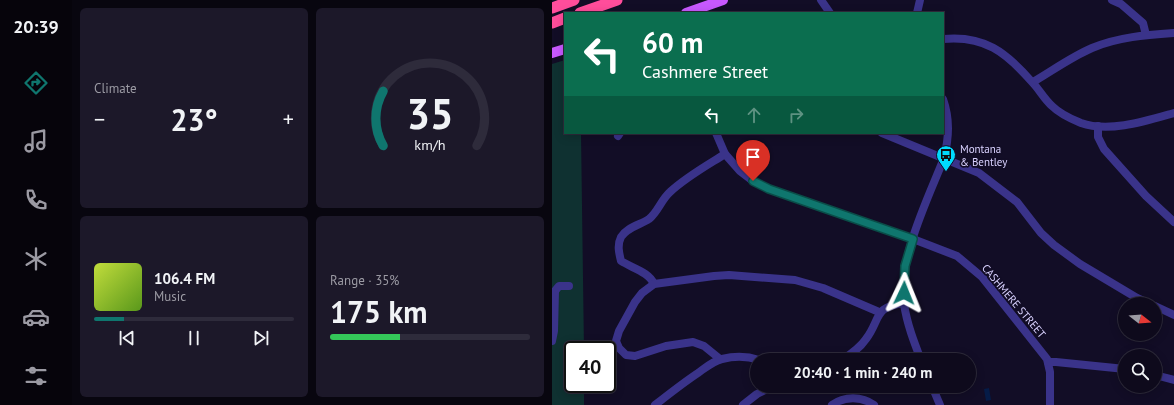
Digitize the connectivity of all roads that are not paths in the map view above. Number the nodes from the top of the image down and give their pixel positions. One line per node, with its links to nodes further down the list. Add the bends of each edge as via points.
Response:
1 (574, 0): 7 (highway)
2 (617, 0): 8 (highway)
3 (723, 0): 9 (main road)
4 (821, 0): 10 (street)
5 (920, 0): 11 (street)
6 (1112, 0): 15 (street, via 1143,23)
7 (552, 8)
8 (583, 12)
9 (689, 12)
10 (829, 12)
11 (917, 12)
12 (564, 18): 13 (highway)
13 (552, 23)
14 (1174, 33): 15 (street)
15 (1146, 35): 19 (street, via 1120,39 1092,48)
16 (944, 39): 19 (street, via 972,39 989,45 1016,64)
17 (564, 49): 18 (main road)
18 (552, 53)
19 (1033, 82): 22 (street, via 1052,106 1081,123)
20 (944, 103): 26 (street, via 949,124)
21 (1174, 113): 22 (street, via 1128,125)
22 (1098, 126): 27 (street, via 1098,137 1104,149 1146,196)
23 (716, 134): 25 (street, CASHMERE STREET)
24 (884, 134): 26 (street)
25 (725, 154): 28 (street, CASHMERE STREET, via 740,171 769,189); 29 (street, via 678,184 667,194 648,220 628,230 622,237 618,252 621,261 646,274)
26 (944, 158): 28 (street); 31 (street, via 980,173 1017,202 1041,233 1054,245 1080,264)
27 (1174, 222)
28 (913, 239): 32 (street, via 905,266); 41 (street, CASHMERE STREET, via 957,256 982,277)
29 (654, 284): 34 (street, via 730,275 795,280 823,288); 40 (street, via 634,302 618,331 616,341 619,348 626,354 635,356 666,346 693,342 704,346)
30 (569, 286): 36 (street, via 559,286 555,291)
31 (1135, 297)
32 (904, 303): 34 (street, via 895,304); 38 (street)
33 (1162, 309): 35 (street)
34 (879, 312): 37 (street, via 866,339)
35 (1174, 315)
36 (552, 341)
37 (852, 353)
38 (918, 353)
39 (750, 357): 40 (street)
40 (720, 359): 47 (street)
41 (1048, 362): 42 (street); 52 (street, CASHMERE STREET)
42 (1118, 368)
43 (1162, 377): 44 (street)
44 (1174, 380)
45 (759, 393): 48 (street)
46 (935, 393): 51 (street)
47 (655, 405)
48 (743, 405)
49 (832, 405): 50 (street, via 847,398 860,398)
50 (874, 405)
51 (940, 405)
52 (1050, 405)

